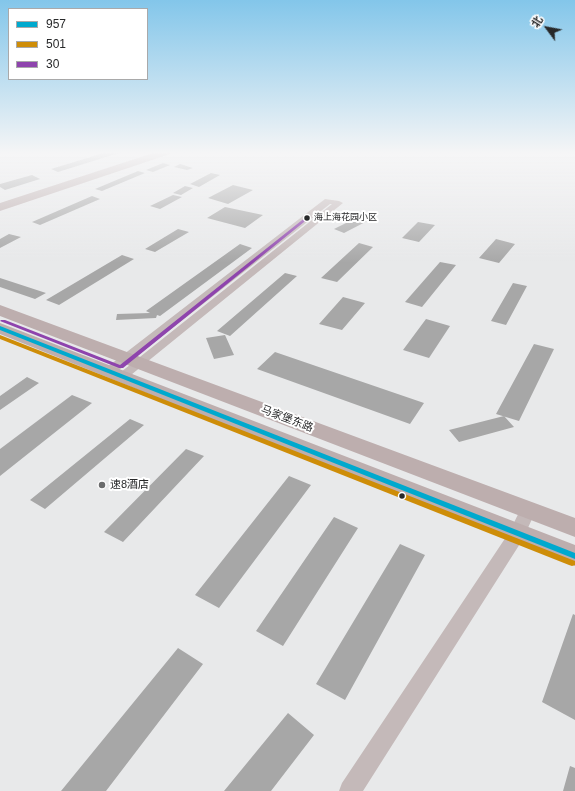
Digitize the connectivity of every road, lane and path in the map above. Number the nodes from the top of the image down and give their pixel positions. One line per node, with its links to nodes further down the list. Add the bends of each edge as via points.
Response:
1 (40, 189): 3 (main road)
2 (55, 189): 4 (main road)
3 (0, 202)
4 (0, 207)
5 (0, 310): 7 (main road, 马家堡东路)
6 (0, 328): 7 (main road, 马家堡东路)
7 (124, 367): 7 (street, via 339,203 328,201); 8 (main road, 马家堡东路); 10 (main road, 马家堡东路)
8 (528, 510): 9 (main road, 马家堡东路); 10 (street)
9 (575, 528)
10 (517, 534): 11 (main road, 马家堡东路); 12 (street)
11 (575, 556)
12 (350, 791)

